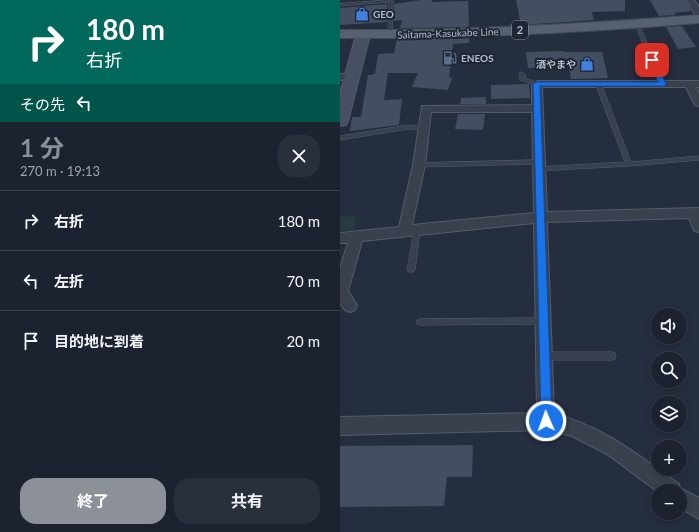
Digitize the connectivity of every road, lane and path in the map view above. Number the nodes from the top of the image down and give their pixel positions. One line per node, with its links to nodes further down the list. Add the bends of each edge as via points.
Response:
1 (690, 0): 3 (street)
2 (340, 5): 7 (lane, via 391,1)
3 (699, 14)
4 (699, 18): 5 (main road, Saitama-Kasukabe Line / 2)
5 (637, 24): 7 (main road, Saitama-Kasukabe Line / 2, via 474,33); 13 (lane)
6 (340, 34): 8 (main road, Saitama-Kasukabe Line / 2)
7 (390, 34): 8 (main road, Saitama-Kasukabe Line / 2)
8 (363, 35): 10 (street)
9 (522, 74): 12 (lane, via 522,79)
10 (346, 77): 17 (street)
11 (598, 83): 12 (street); 13 (street); 21 (lane)
12 (537, 84): 16 (street)
13 (662, 84): 14 (street)
14 (694, 84): 15 (street)
15 (699, 103)
16 (537, 109): 18 (street, via 426,108); 23 (street)
17 (340, 121)
18 (424, 127): 19 (lane); 22 (street)
19 (340, 138)
20 (699, 158): 21 (lane)
21 (630, 164): 23 (lane)
22 (419, 165): 23 (lane); 27 (street)
23 (538, 166): 25 (street)
24 (696, 213): 25 (street); 26 (street)
25 (541, 217): 27 (street); 33 (street)
26 (699, 227)
27 (410, 232): 28 (street); 30 (lane)
28 (356, 237): 29 (street); 31 (street)
29 (340, 238)
30 (411, 270)
31 (340, 292): 32 (street)
32 (350, 305)
33 (543, 321): 34 (lane); 35 (street)
34 (420, 322)
35 (544, 356): 36 (lane); 37 (street)
36 (612, 356)
37 (546, 421): 38 (street); 39 (street, via 575,428 606,445)
38 (340, 426)
39 (662, 484)
40 (687, 501): 41 (street)
41 (699, 509)

